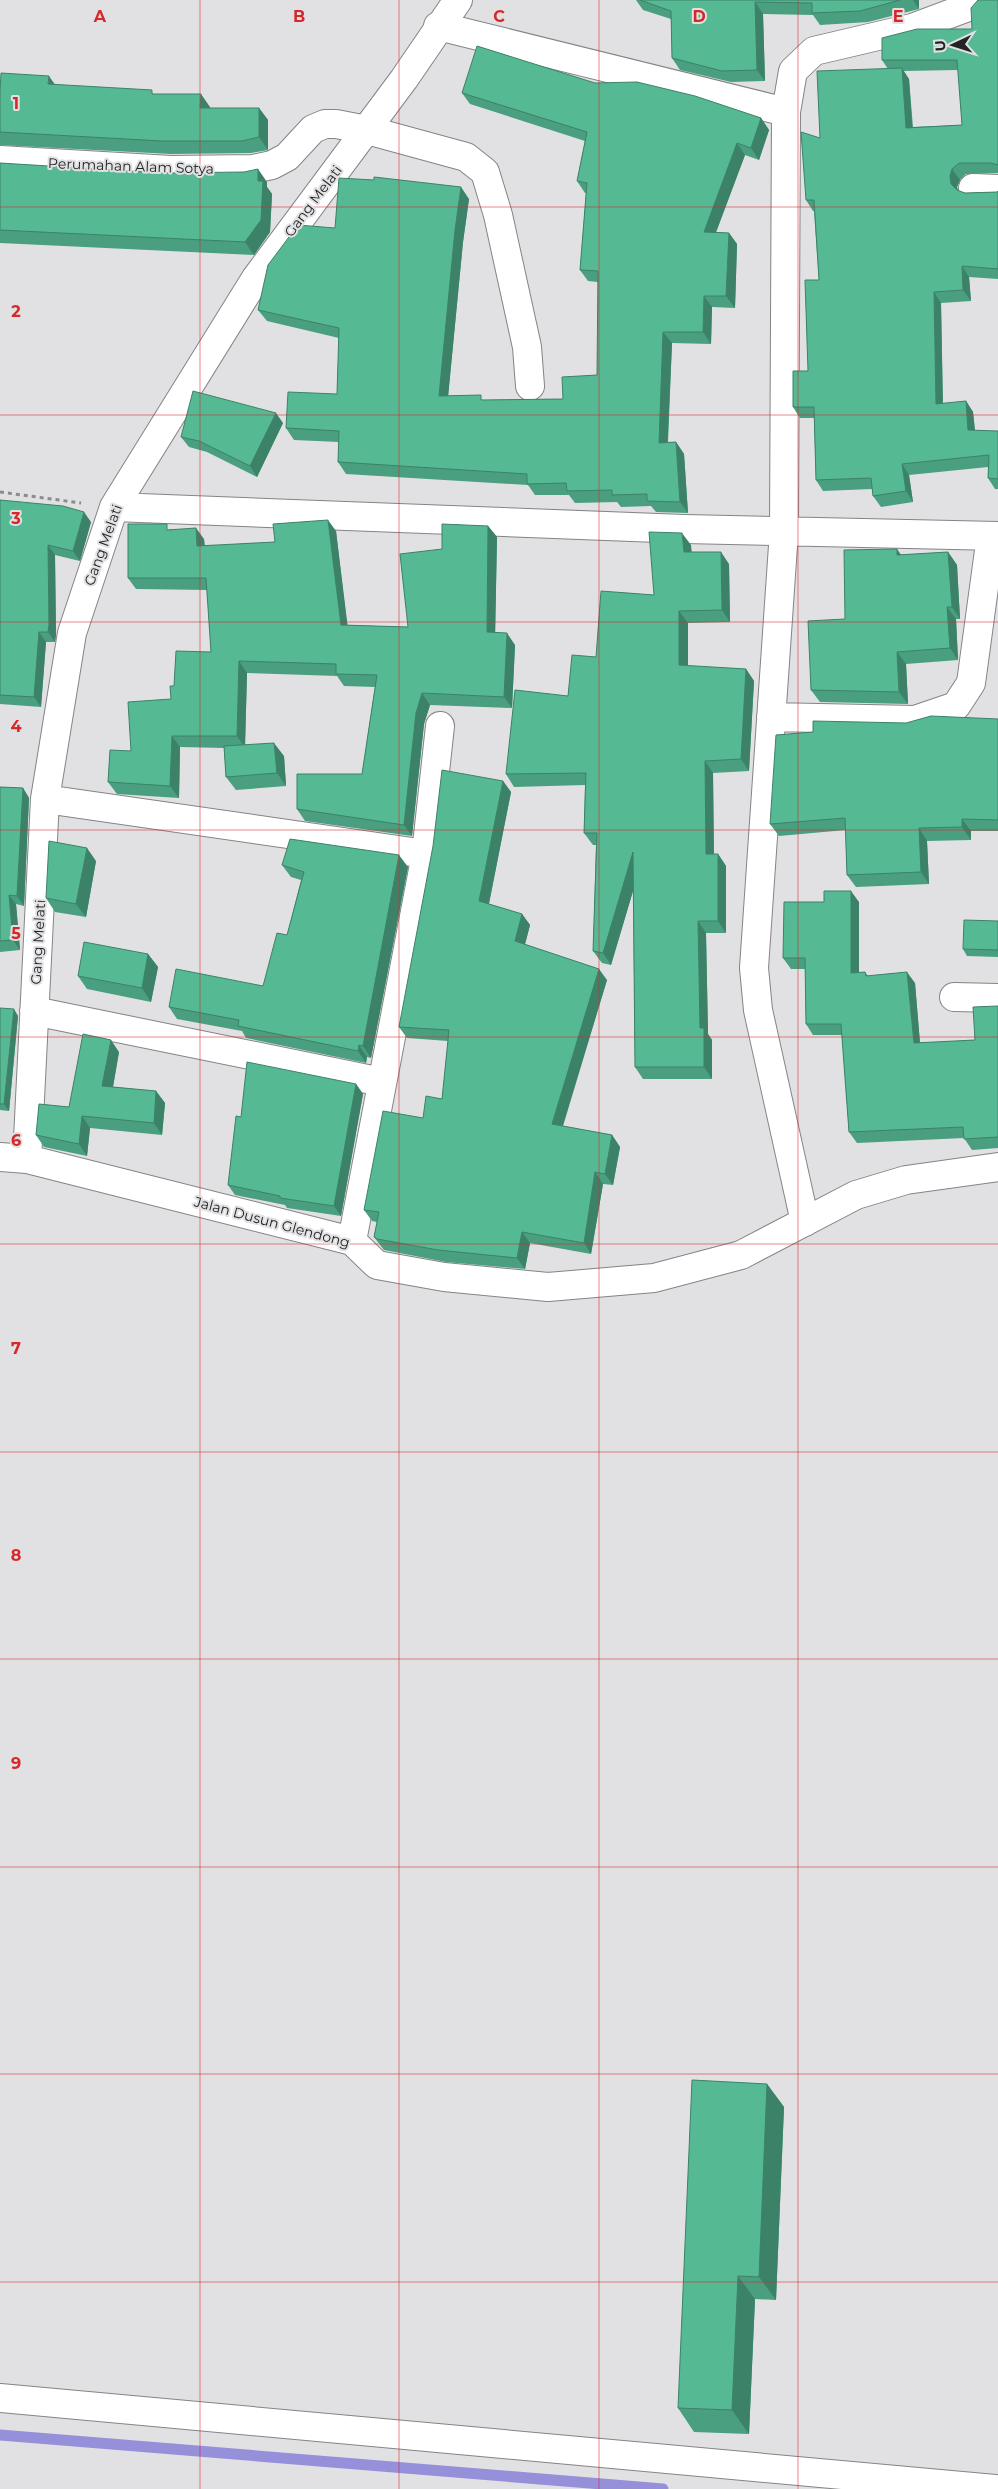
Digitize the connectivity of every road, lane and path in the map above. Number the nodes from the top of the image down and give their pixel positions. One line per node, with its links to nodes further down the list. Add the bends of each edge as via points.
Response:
1 (458, 0): 3 (street, Gang Melati)
2 (975, 0): 4 (street, via 971,6 912,28 814,51 793,71)
3 (438, 26): 4 (street); 5 (street, Gang Melati)
4 (786, 112): 10 (street)
5 (367, 130): 6 (street, Perumahan Alam Sotya, via 325,124 313,129 287,156 272,165 254,169 171,170); 7 (street, Perumahan Alam Sotya, via 466,157 485,172 498,215 527,347); 9 (street, Gang Melati, via 256,278)
6 (0, 160)
7 (530, 386)
8 (0, 492): 9 (path)
9 (114, 508): 10 (street); 14 (street, Gang Melati, via 72,632)
10 (784, 531): 11 (street); 12 (street)
11 (994, 536): 12 (street, via 971,683 956,706 915,720)
12 (771, 717): 23 (street, via 754,968 758,1010)
13 (440, 726): 15 (street)
14 (45, 799): 15 (street); 18 (street, Gang Melati)
15 (426, 854): 19 (street)
16 (954, 997): 17 (street)
17 (998, 998)
18 (34, 1011): 19 (street); 21 (street, Gang Melati)
19 (382, 1082): 24 (street)
20 (0, 1157): 21 (street, Jalan Dusun Glendong)
21 (27, 1159): 24 (street, Jalan Dusun Glendong)
22 (998, 1167): 23 (street, Jalan Dusun Glendong, via 906,1180 856,1195)
23 (805, 1222): 24 (street, Jalan Dusun Glendong, via 741,1255 654,1278 548,1286 444,1277 378,1265)
24 (352, 1241)
25 (0, 2398): 26 (street)
26 (994, 2489)

